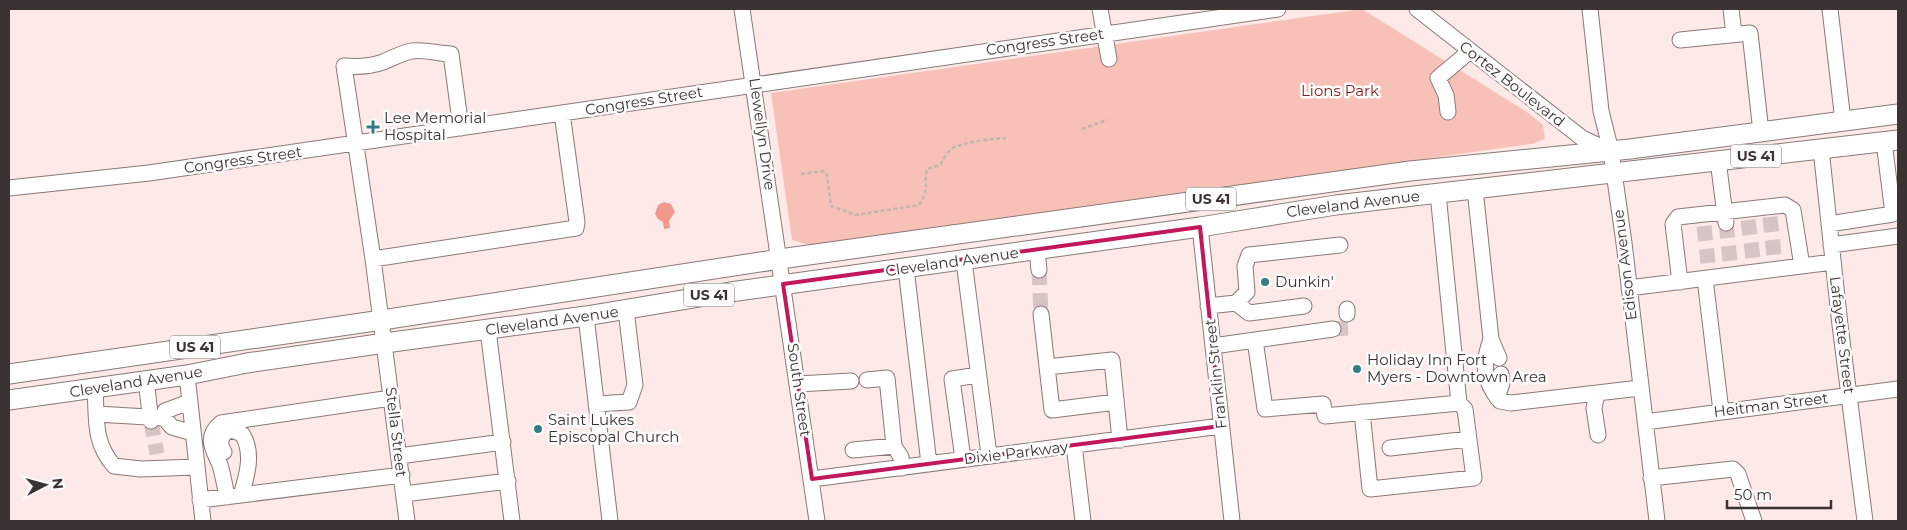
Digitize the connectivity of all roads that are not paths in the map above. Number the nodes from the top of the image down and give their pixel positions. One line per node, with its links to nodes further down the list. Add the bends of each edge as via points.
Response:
1 (742, 9): 13 (street, Llewellyn Drive)
2 (1100, 9): 8 (street)
3 (1278, 9): 8 (street, Congress Street)
4 (1417, 9): 11 (street, Cortez Boulevard)
5 (1590, 9): 23 (street, Edison Avenue, via 1601,111)
6 (1731, 9): 9 (street)
7 (1830, 9): 17 (street)
8 (1104, 34): 12 (street); 13 (street, Congress Street)
9 (1734, 34): 10 (street); 19 (street, via 1750,33)
10 (1680, 40)
11 (1470, 51): 14 (street, via 1438,78 1446,95); 23 (street, Cortez Boulevard, via 1582,138)
12 (1109, 59)
13 (754, 84): 15 (street, Congress Street); 38 (street, Llewellyn Drive)
14 (1448, 112)
15 (562, 113): 18 (street, Congress Street); 37 (street, via 576,228)
16 (1898, 114): 17 (main road, Cleveland Avenue / US 41)
17 (1843, 121): 19 (main road, Cleveland Avenue / US 41)
18 (461, 128): 21 (street, Congress Street); 21 (street, Stella Street, via 451,54 412,51 391,56 378,64 344,66)
19 (1761, 132): 23 (main road, Cleveland Avenue / US 41)
20 (1891, 141): 22 (main road, Cleveland Avenue / US 41); 31 (street, via 1893,214)
21 (355, 144): 26 (street, Congress Street, via 150,174); 37 (street, Stella Street)
22 (1821, 149): 24 (main road, Cleveland Avenue / US 41); 31 (street, Lafayette Street)
23 (1611, 151): 25 (street, Edison Avenue); 29 (main road, Cleveland Avenue / US 41, via 1410,172)
24 (1718, 160): 25 (main road, Cleveland Avenue / US 41); 30 (street)
25 (1614, 173): 27 (main road, Cleveland Avenue / US 41); 47 (street, Edison Avenue)
26 (9, 188)
27 (1475, 190): 28 (main road, Cleveland Avenue / US 41); 57 (street)
28 (1438, 194): 32 (main road, Cleveland Avenue / US 41, via 1326,207); 81 (street)
29 (1236, 196): 32 (main road); 38 (main road, Cleveland Avenue / US 41)
30 (1725, 217): 41 (street, via 1770,212 1785,206 1793,210); 45 (street, via 1704,220 1678,217 1673,224)
31 (1829, 224): 35 (street, Lafayette Street)
32 (1200, 228): 36 (main road, Cleveland Avenue / US 41); 49 (street, Franklin Street)
33 (1898, 236): 35 (street)
34 (1340, 245): 48 (street, via 1249,255 1245,266 1246,292)
35 (1832, 245): 40 (street, Lafayette Street)
36 (1037, 250): 39 (main road, Cleveland Avenue / US 41); 43 (street)
37 (373, 259): 54 (street, Stella Street)
38 (780, 259): 46 (street, South Street); 54 (main road, Cleveland Avenue / US 41)
39 (964, 261): 42 (main road, Cleveland Avenue / US 41); 66 (street)
40 (1833, 262): 41 (street); 75 (street, Lafayette Street)
41 (1802, 266): 44 (street, via 1775,262)
42 (906, 268): 46 (main road, Cleveland Avenue / US 41); 101 (street)
43 (1039, 270)
44 (1708, 273): 45 (street); 83 (street)
45 (1680, 282): 47 (street)
46 (783, 284): 51 (main road, Cleveland Avenue / US 41); 70 (street, South Street)
47 (1629, 288): 72 (street, Edison Avenue)
48 (1236, 303): 49 (street); 50 (street, via 1249,313)
49 (1208, 306): 60 (street, Franklin Street)
50 (1304, 306)
51 (626, 310): 53 (main road, Cleveland Avenue / US 41); 82 (street, via 635,385 629,402)
52 (1041, 314): 62 (street)
53 (586, 316): 56 (main road, Cleveland Avenue / US 41); 82 (street)
54 (382, 320): 59 (street, Stella Street); 63 (main road, Cleveland Avenue / US 41)
55 (1333, 329): 58 (street)
56 (488, 330): 59 (main road, Cleveland Avenue / US 41); 93 (street)
57 (1491, 339): 61 (street); 77 (street, via 1485,357 1488,385)
58 (1255, 340): 60 (street); 84 (street, via 1266,409 1323,404 1325,416)
59 (385, 343): 65 (main road, Cleveland Avenue / US 41); 76 (street, Stella Street)
60 (1213, 346): 88 (street, Franklin Street)
61 (1499, 358)
62 (1047, 367): 80 (street, via 1112,360); 80 (street, via 1052,410)
63 (9, 374)
64 (1501, 374): 77 (street)
65 (187, 375): 67 (main road, Cleveland Avenue / US 41); 79 (street)
66 (978, 375): 99 (street); 100 (street, via 952,379)
67 (146, 380): 71 (main road, Cleveland Avenue / US 41); 86 (street)
68 (867, 380): 94 (street, via 886,378)
69 (848, 381): 70 (street)
70 (798, 384): 106 (street, South Street)
71 (95, 388): 78 (main road, Cleveland Avenue / US 41); 85 (street)
72 (1640, 388): 74 (street); 87 (street, Edison Avenue)
73 (1898, 389): 75 (street, Heitman Street)
74 (1597, 394): 77 (street, via 1511,403 1500,402); 90 (street, via 1594,408)
75 (1850, 396): 83 (street, Heitman Street); 120 (street, Lafayette Street)
76 (392, 398): 98 (street, Stella Street); 109 (street, via 221,422 210,444)
77 (1497, 398)
78 (9, 400)
79 (189, 402): 86 (street); 89 (street)
80 (1116, 402): 92 (street)
81 (1459, 403): 84 (street); 91 (street, via 1465,409)
82 (596, 404): 114 (street)
83 (1721, 411): 87 (street, Heitman Street)
84 (1362, 412): 91 (street, via 1370,489 1474,478)
85 (97, 414): 86 (street); 102 (street, via 98,440 114,466 159,461)
86 (155, 418): 89 (street)
87 (1644, 422): 105 (street, Edison Avenue)
88 (1221, 426): 92 (street, Dixie Parkway); 117 (street, Franklin Street)
89 (193, 433): 102 (street)
90 (1598, 436)
91 (1469, 439): 96 (street)
92 (1120, 440): 95 (street, Dixie Parkway)
93 (502, 442): 98 (street); 107 (street)
94 (894, 446): 97 (street); 103 (street, via 901,457)
95 (1074, 446): 99 (street, Dixie Parkway); 116 (street)
96 (1390, 448)
97 (853, 450)
98 (399, 456): 104 (street, Stella Street)
99 (989, 456): 100 (street, Dixie Parkway)
100 (963, 459): 101 (street, Dixie Parkway)
101 (929, 464): 103 (street, Dixie Parkway)
102 (197, 467): 110 (street)
103 (902, 468): 106 (street, Dixie Parkway)
104 (402, 475): 108 (street, Stella Street); 109 (street)
105 (1651, 478): 118 (street, Edison Avenue); 119 (street, via 1733,469 1738,474)
106 (812, 480): 115 (street, South Street)
107 (508, 482): 108 (street); 113 (street)
108 (404, 494): 112 (street, Stella Street)
109 (234, 496): 110 (street)
110 (200, 500): 111 (street)
111 (203, 521)
112 (408, 521)
113 (512, 521)
114 (610, 521)
115 (817, 521)
116 (1084, 521)
117 (1232, 521)
118 (1657, 521)
119 (1754, 521)
120 (1865, 521)

